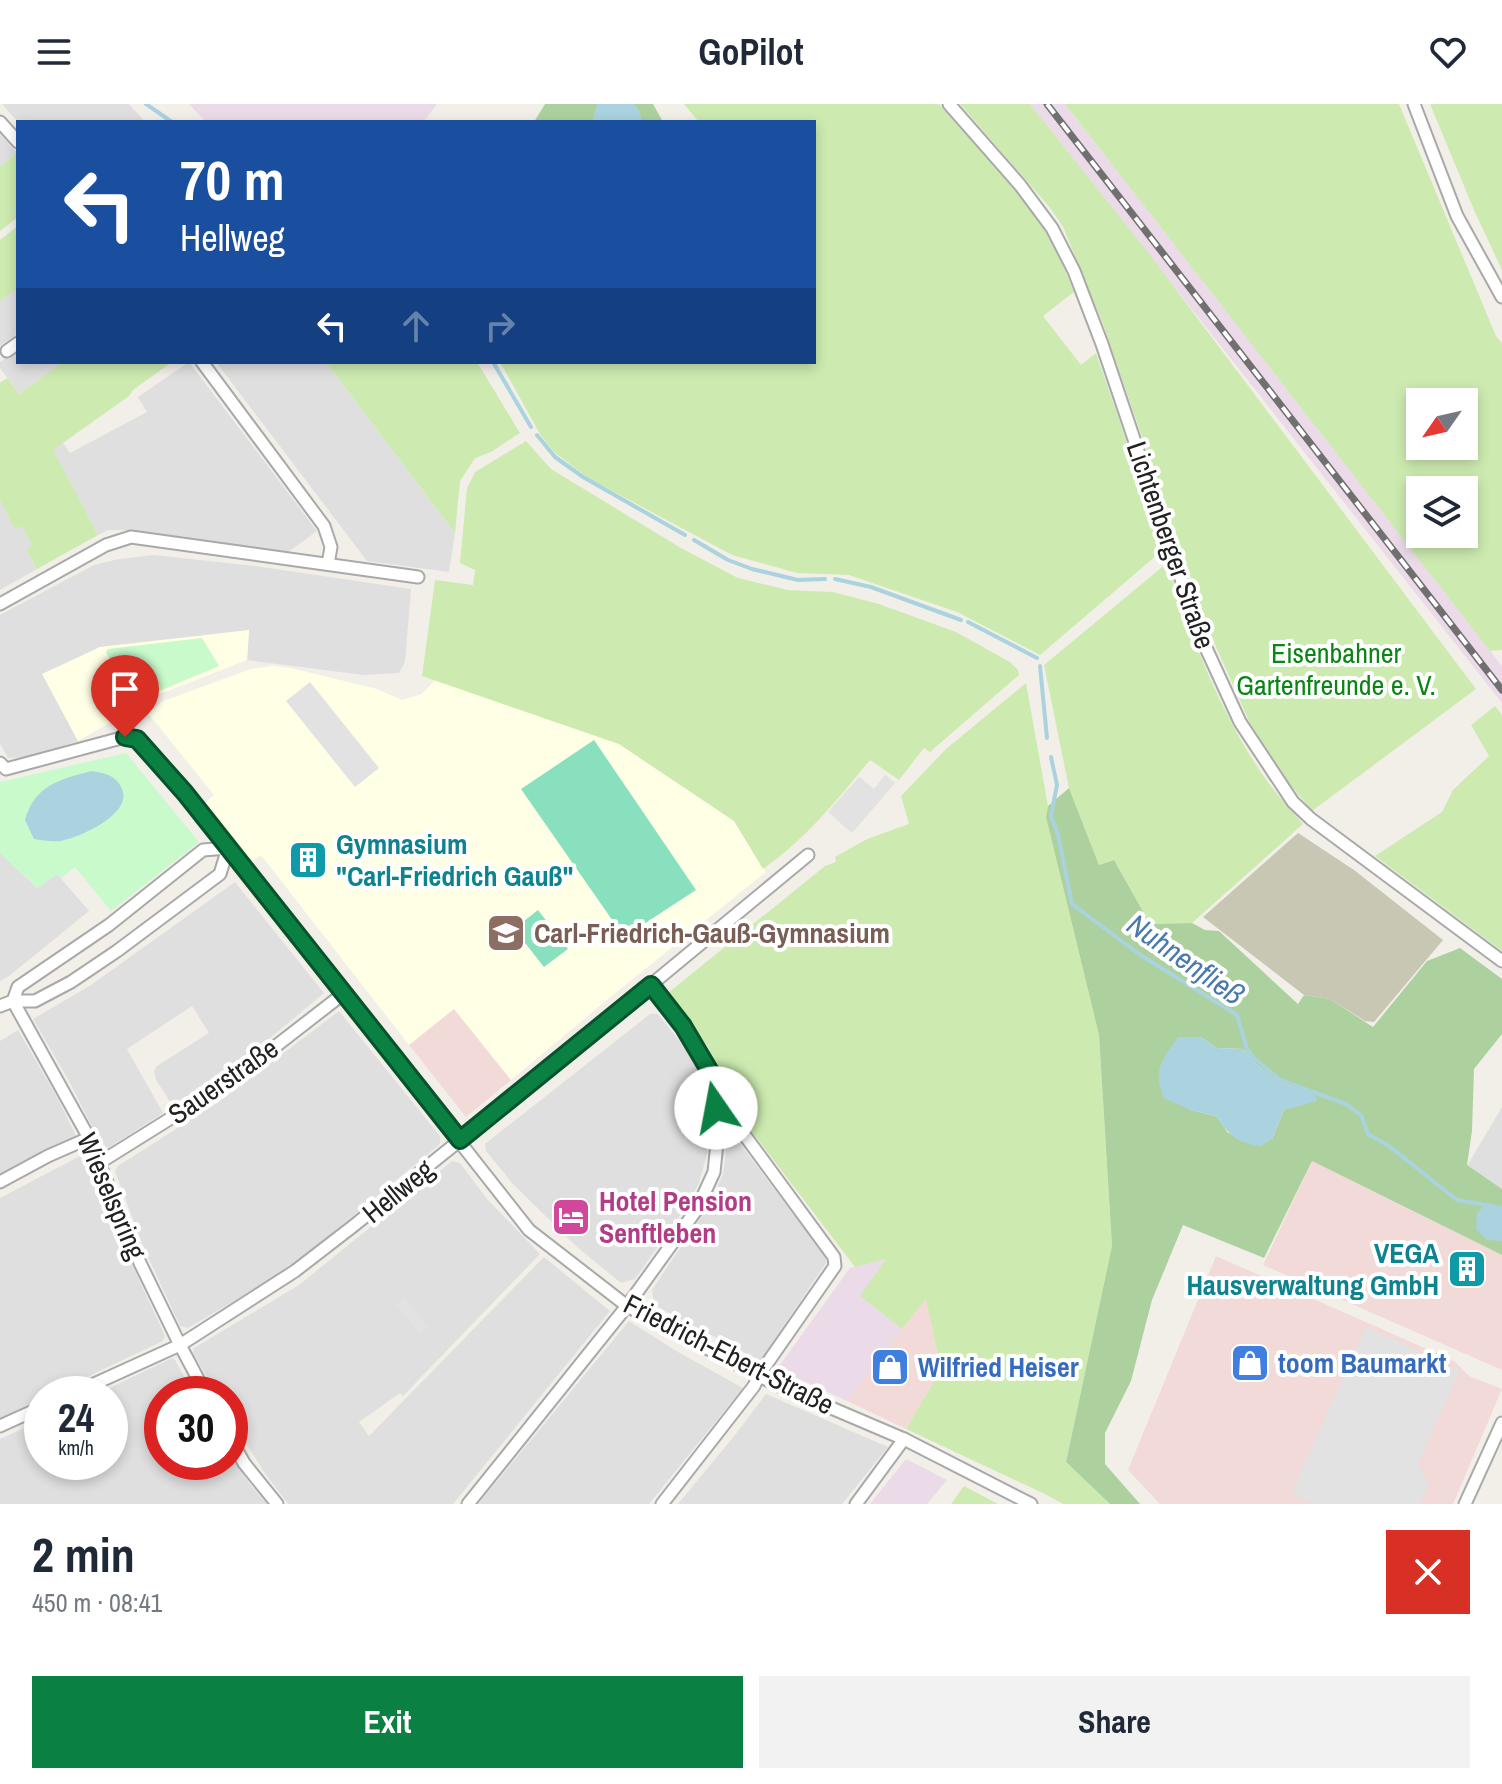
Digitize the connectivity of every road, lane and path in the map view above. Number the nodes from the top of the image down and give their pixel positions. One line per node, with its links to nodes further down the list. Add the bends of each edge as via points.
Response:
1 (949, 104): 15 (street, Lichtenberger Straße, via 1036,206 1074,271 1200,635 1240,722 1293,802 1311,819)
2 (1414, 104): 5 (street, via 1457,216)
3 (0, 122): 4 (street)
4 (16, 140)
5 (1502, 297)
6 (16, 344): 7 (street)
7 (7, 351)
8 (203, 364): 9 (street, via 324,526 331,547)
9 (328, 564): 10 (street); 11 (street, via 131,537 106,545)
10 (418, 577)
11 (0, 604)
12 (0, 763): 13 (street, Friedrich-Ebert-Straße, via 6,769 125,737 137,739)
13 (228, 848): 17 (street, Friedrich-Ebert-Straße); 18 (street, via 203,850 109,925 18,987); 18 (street, via 220,874 117,951 35,1001)
14 (808, 855): 16 (street, Hellweg)
15 (1502, 961)
16 (651, 985): 20 (street, via 712,1075); 22 (street, Hellweg)
17 (343, 994): 22 (street, Friedrich-Ebert-Straße); 23 (street, Sauerstraße, via 232,1080)
18 (13, 1001): 19 (street); 21 (street, Wieselspring)
19 (0, 1006)
20 (719, 1124): 25 (street, via 714,1172 697,1209); 27 (street, via 743,1133 834,1257 835,1266)
21 (89, 1138): 23 (street, Wieselspring); 24 (street)
22 (460, 1140): 25 (street, Friedrich-Ebert-Straße, via 529,1230); 26 (street, Hellweg, via 301,1267)
23 (99, 1163): 26 (street, Wieselspring)
24 (0, 1182)
25 (627, 1306): 27 (street, Friedrich-Ebert-Straße); 36 (street)
26 (180, 1345): 28 (street, Hellweg); 29 (street, Wieselspring)
27 (759, 1375): 33 (street, Friedrich-Ebert-Straße); 37 (street)
28 (112, 1376)
29 (196, 1376)
30 (24, 1415): 32 (street)
31 (1502, 1423): 40 (street)
32 (0, 1426)
33 (904, 1439): 38 (street); 39 (street, Friedrich-Ebert-Straße)
34 (248, 1468): 35 (street)
35 (277, 1504)
36 (468, 1504)
37 (662, 1504)
38 (856, 1504)
39 (1031, 1504)
40 (1465, 1504)

